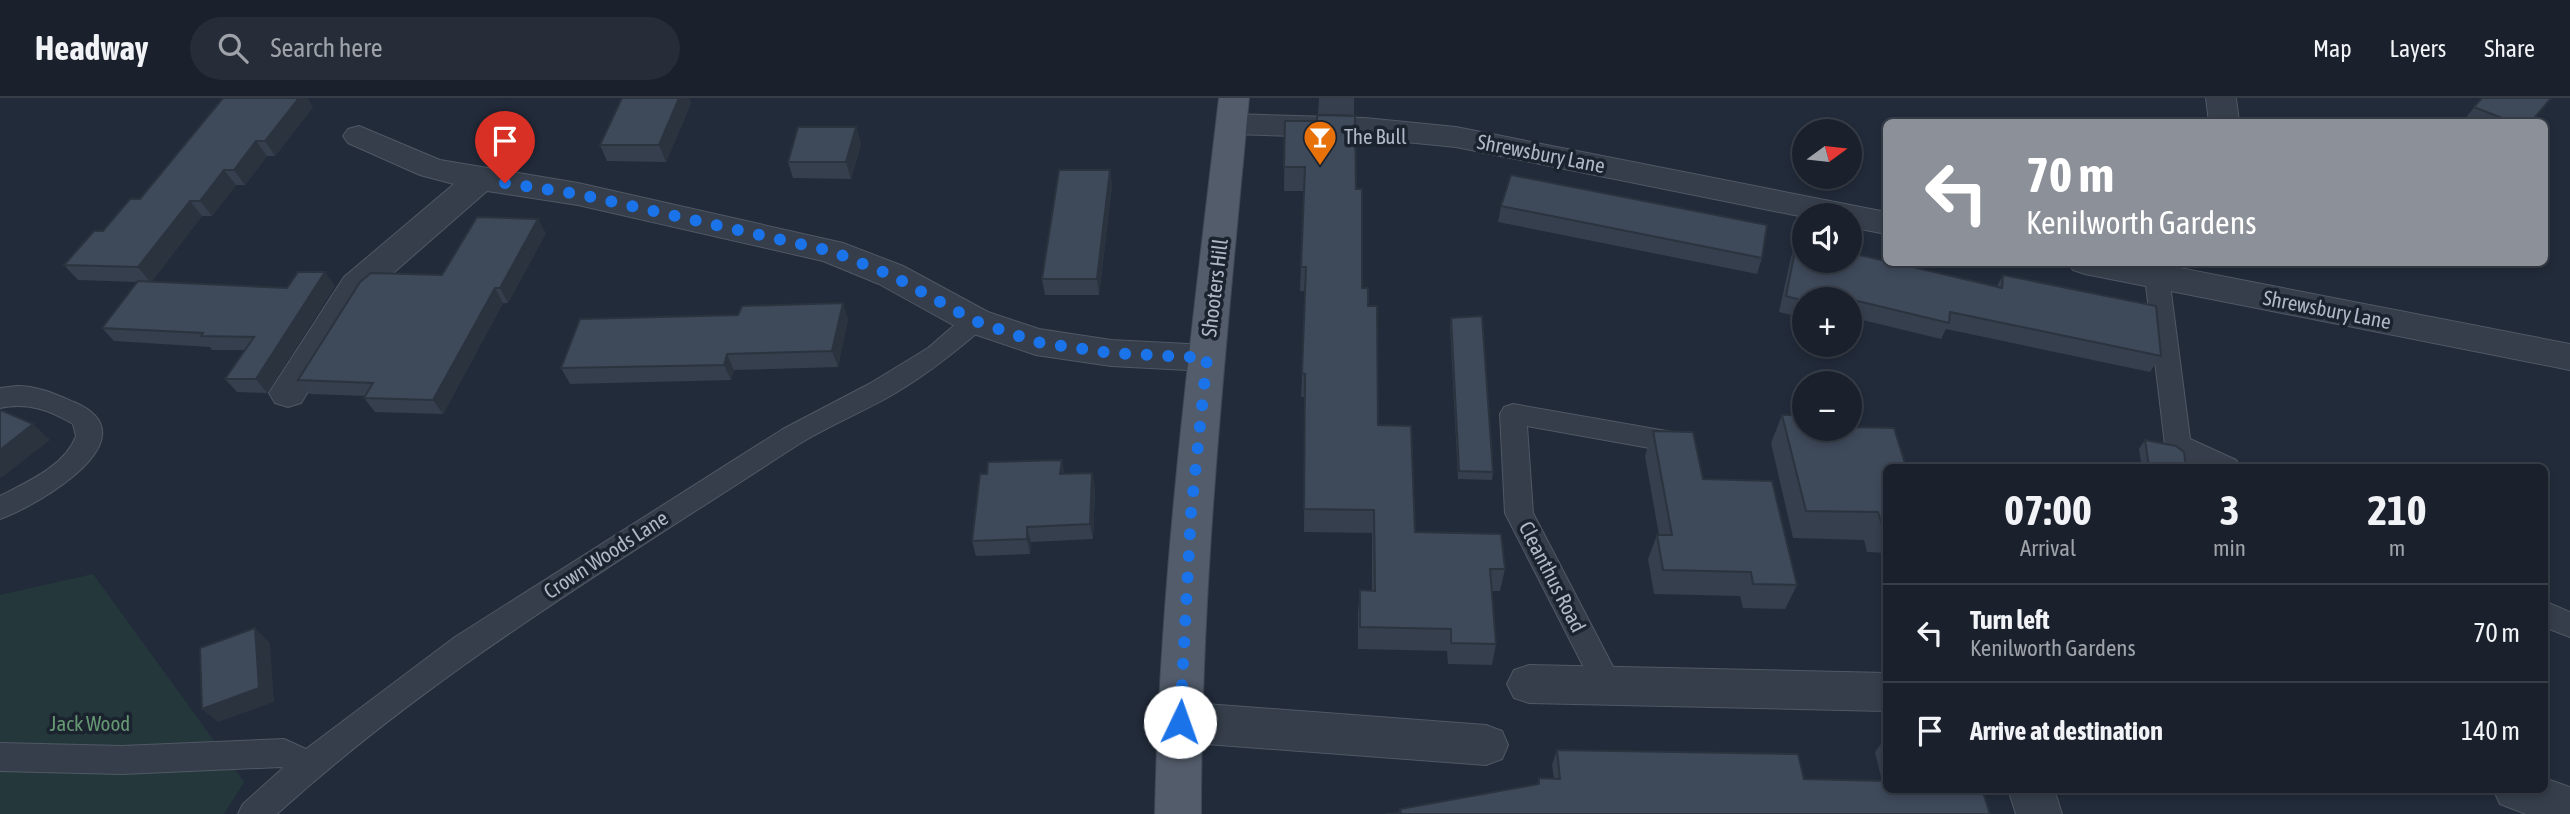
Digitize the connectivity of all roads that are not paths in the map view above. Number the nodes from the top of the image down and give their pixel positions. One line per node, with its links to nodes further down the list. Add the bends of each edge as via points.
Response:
1 (2221, 98): 3 (street)
2 (1233, 111): 6 (street, Shrewsbury Lane, via 1456,137); 14 (main road, Shooters Hill)
3 (2224, 119)
4 (359, 136): 5 (street, via 430,168)
5 (480, 179): 12 (street, via 578,194 831,251 891,275); 15 (street, via 356,286)
6 (1792, 204)
7 (1862, 218): 8 (street, Shrewsbury Lane)
8 (1883, 222)
9 (2104, 266): 10 (street, Shrewsbury Lane)
10 (2157, 277): 11 (street, Shrewsbury Lane); 18 (lane, via 2178,445)
11 (2245, 278): 13 (street, Shrewsbury Lane)
12 (975, 321): 14 (street, via 1036,342 1111,353); 28 (lane, Crown Woods Lane, via 937,354 792,436 465,646)
13 (2570, 357)
14 (1207, 358): 25 (main road, Shooters Hill, via 1191,513)
15 (288, 393)
16 (0, 398): 19 (lane, via 38,396 80,416 88,432 80,453 58,477)
17 (1672, 442): 23 (lane, Cleanthus Road, via 1513,414 1520,513)
18 (2220, 464)
19 (0, 508)
20 (2548, 615): 21 (lane)
21 (2570, 625)
22 (1529, 684): 23 (street)
23 (1608, 686): 24 (street)
24 (1883, 692)
25 (1180, 722): 26 (street); 33 (main road, Shooters Hill)
26 (1486, 745)
27 (0, 757): 28 (lane, via 122,760 284,753)
28 (308, 766): 32 (lane, Crown Woods Lane)
29 (2032, 793): 34 (street)
30 (2527, 793): 31 (street)
31 (2570, 809)
32 (254, 814)
33 (1178, 814)
34 (2039, 814)

